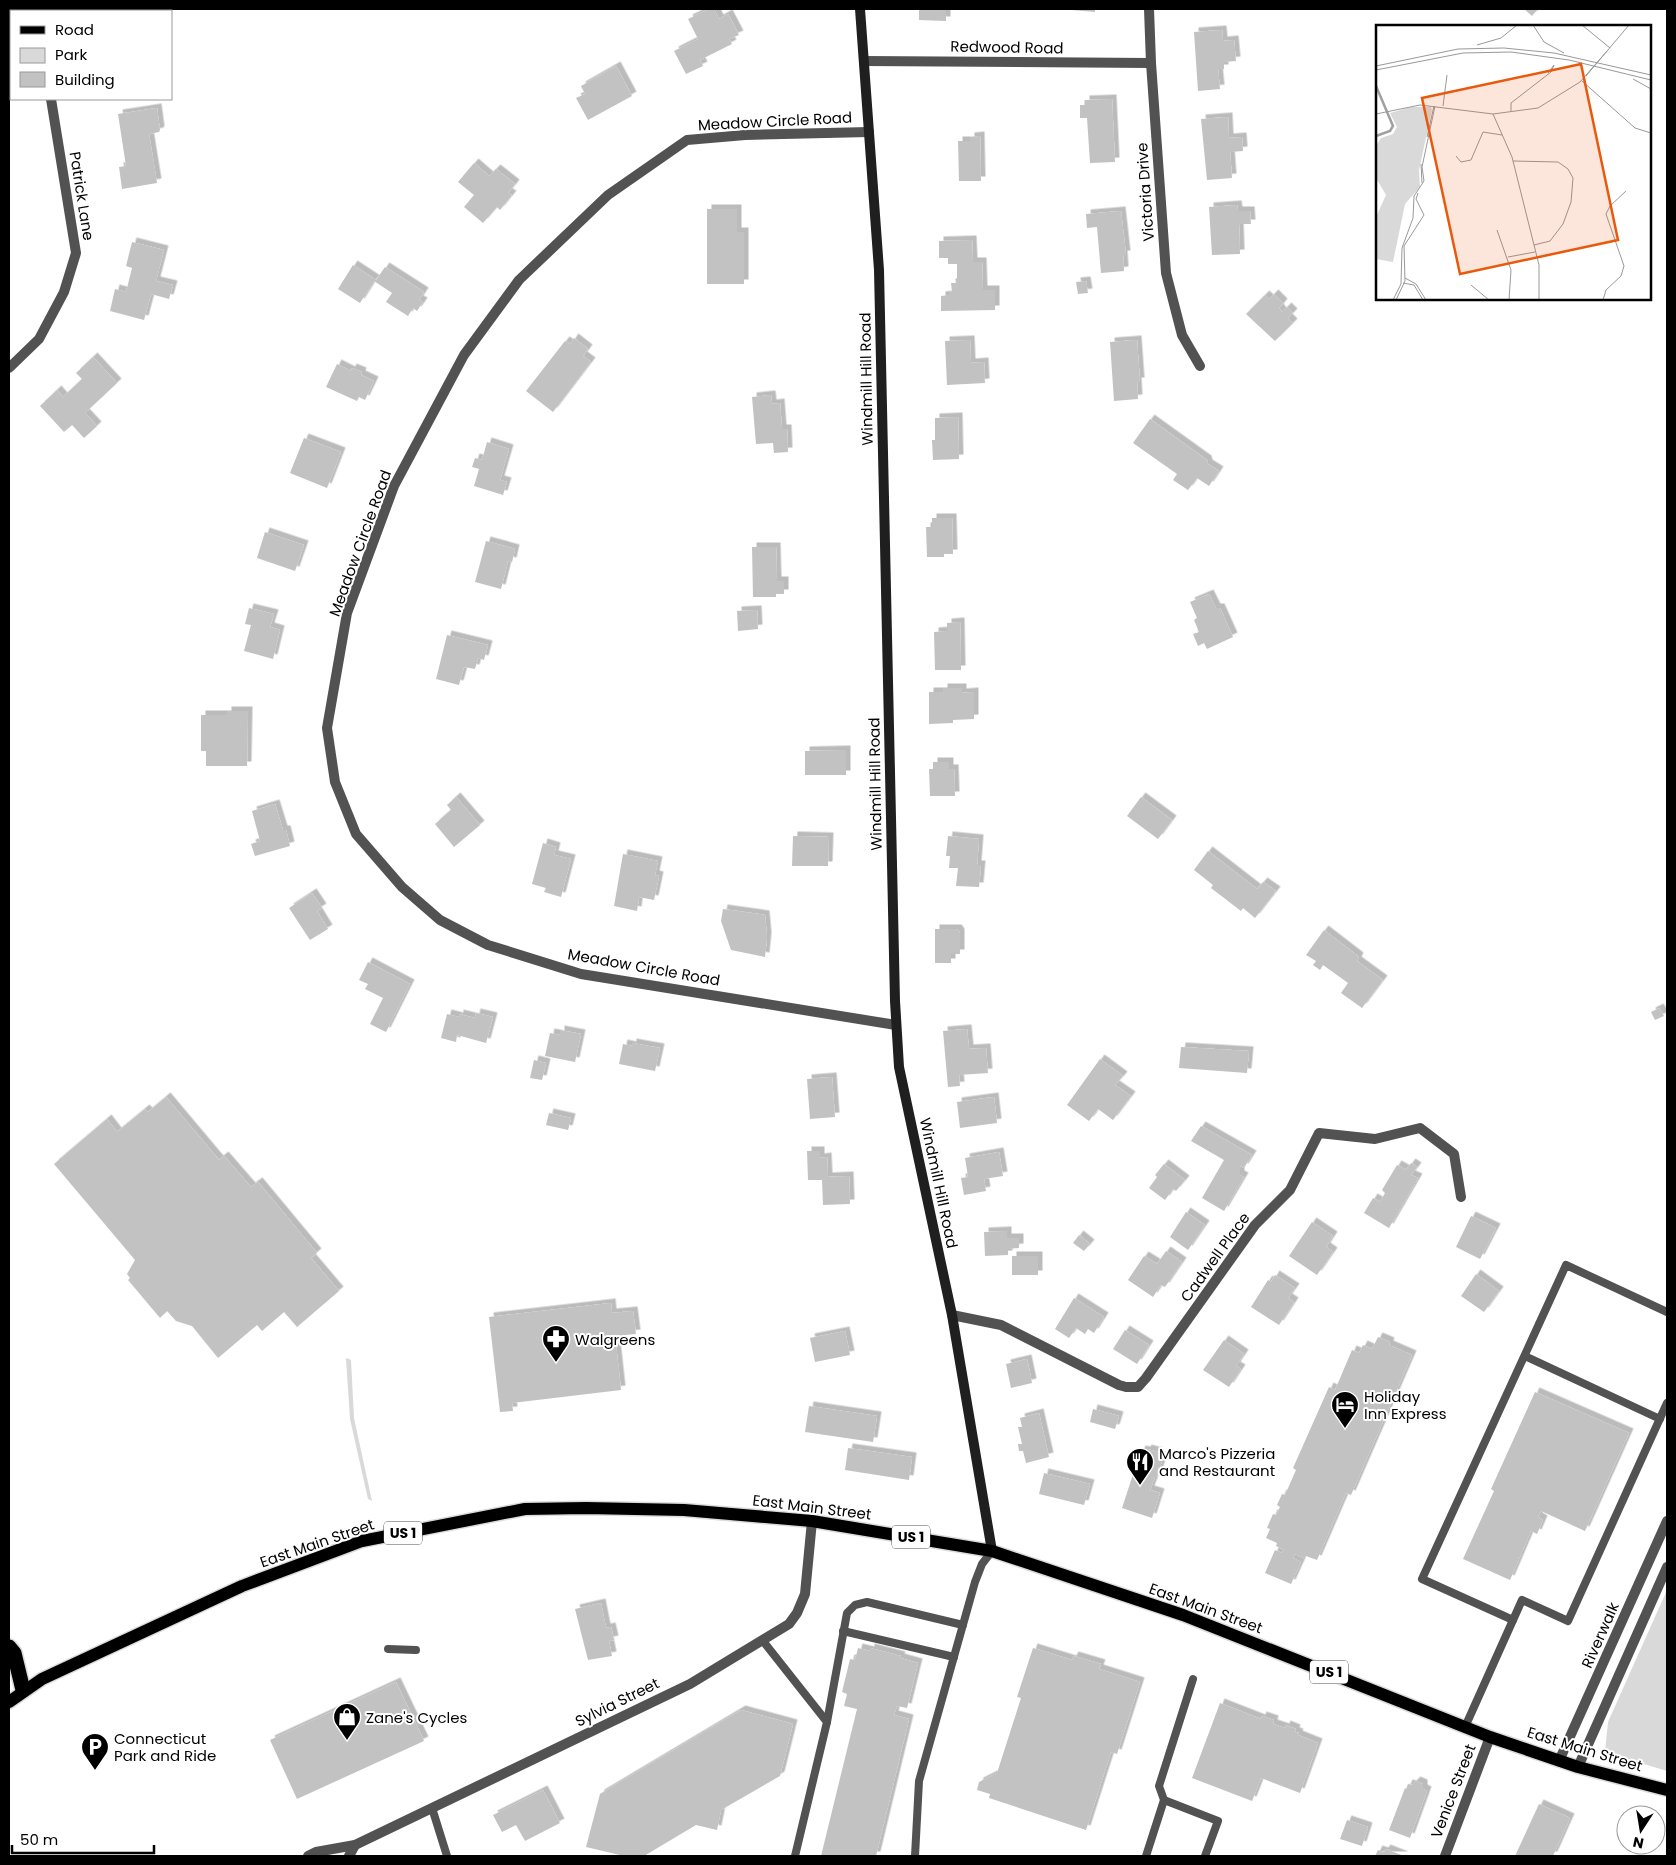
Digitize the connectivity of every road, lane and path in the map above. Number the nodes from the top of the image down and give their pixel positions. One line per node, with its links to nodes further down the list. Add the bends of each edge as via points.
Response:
1 (860, 9): 3 (street, Windmill Hill Road)
2 (1149, 9): 4 (street, Victoria Drive)
3 (864, 61): 4 (street, Redwood Road); 6 (street, Windmill Hill Road)
4 (1151, 63): 7 (street, Victoria Drive, via 1166,273 1182,335)
5 (51, 100): 8 (street, Patrick Lane, via 76,252 64,292 39,339)
6 (869, 132): 9 (street, Windmill Hill Road, via 879,270); 9 (street, Meadow Circle Road, via 687,140 608,195 519,280 464,355 394,486 347,613 328,728 336,782 356,834 402,887 440,920 488,945 581,974)
7 (1200, 366)
8 (9, 368)
9 (896, 1025): 12 (street, Windmill Hill Road, via 899,1067)
10 (1461, 1197): 12 (street, Cadwell Place, via 1454,1154 1420,1128 1375,1139 1319,1133 1290,1190 1255,1225 1138,1387 1119,1385 1001,1325)
11 (1667, 1312): 13 (lane, via 1566,1265)
12 (952, 1315): 18 (street, Windmill Hill Road)
13 (1524, 1356): 15 (lane); 20 (lane, via 1422,1579)
14 (1667, 1403): 15 (lane)
15 (1660, 1418): 20 (lane, via 1568,1621 1522,1600)
16 (812, 1521): 18 (main road, East Main Street / US 1); 23 (street, Sylvia Street, via 802,1604 788,1624); 30 (main road, East Main Street / US 1, via 684,1510 525,1509 362,1542 242,1586)
17 (1667, 1521): 35 (street, Riverwalk)
18 (992, 1551): 21 (lane, via 982,1564); 33 (main road, East Main Street / US 1, via 1183,1615)
19 (1667, 1567): 36 (street)
20 (1513, 1620): 33 (lane)
21 (963, 1625): 22 (lane, via 867,1602 856,1604 847,1613); 27 (lane)
22 (843, 1631): 27 (lane); 32 (lane)
23 (763, 1641): 32 (lane); 39 (street, Sylvia Street, via 690,1684)
24 (9, 1646): 30 (highway, via 14,1653)
25 (388, 1650): 26 (lane)
26 (416, 1650)
27 (954, 1657): 45 (lane, via 919,1781)
28 (1193, 1679): 38 (lane, via 1159,1786)
29 (9, 1681): 30 (highway)
30 (23, 1690): 31 (main road, East Main Street / US 1)
31 (9, 1702)
32 (828, 1722): 44 (lane)
33 (1465, 1727): 34 (main road, East Main Street / US 1)
34 (1490, 1737): 35 (main road, East Main Street / US 1); 48 (street, Venice Street)
35 (1559, 1761): 36 (main road, East Main Street / US 1)
36 (1578, 1767): 37 (main road, East Main Street / US 1)
37 (1667, 1790)
38 (1164, 1800): 46 (lane); 47 (lane, via 1218,1821)
39 (432, 1808): 40 (street, Sylvia Street); 43 (lane)
40 (356, 1845): 41 (street, Sylvia Street); 42 (street)
41 (308, 1856)
42 (349, 1856)
43 (447, 1856)
44 (795, 1856)
45 (916, 1856)
46 (1146, 1856)
47 (1205, 1856)
48 (1445, 1856)

